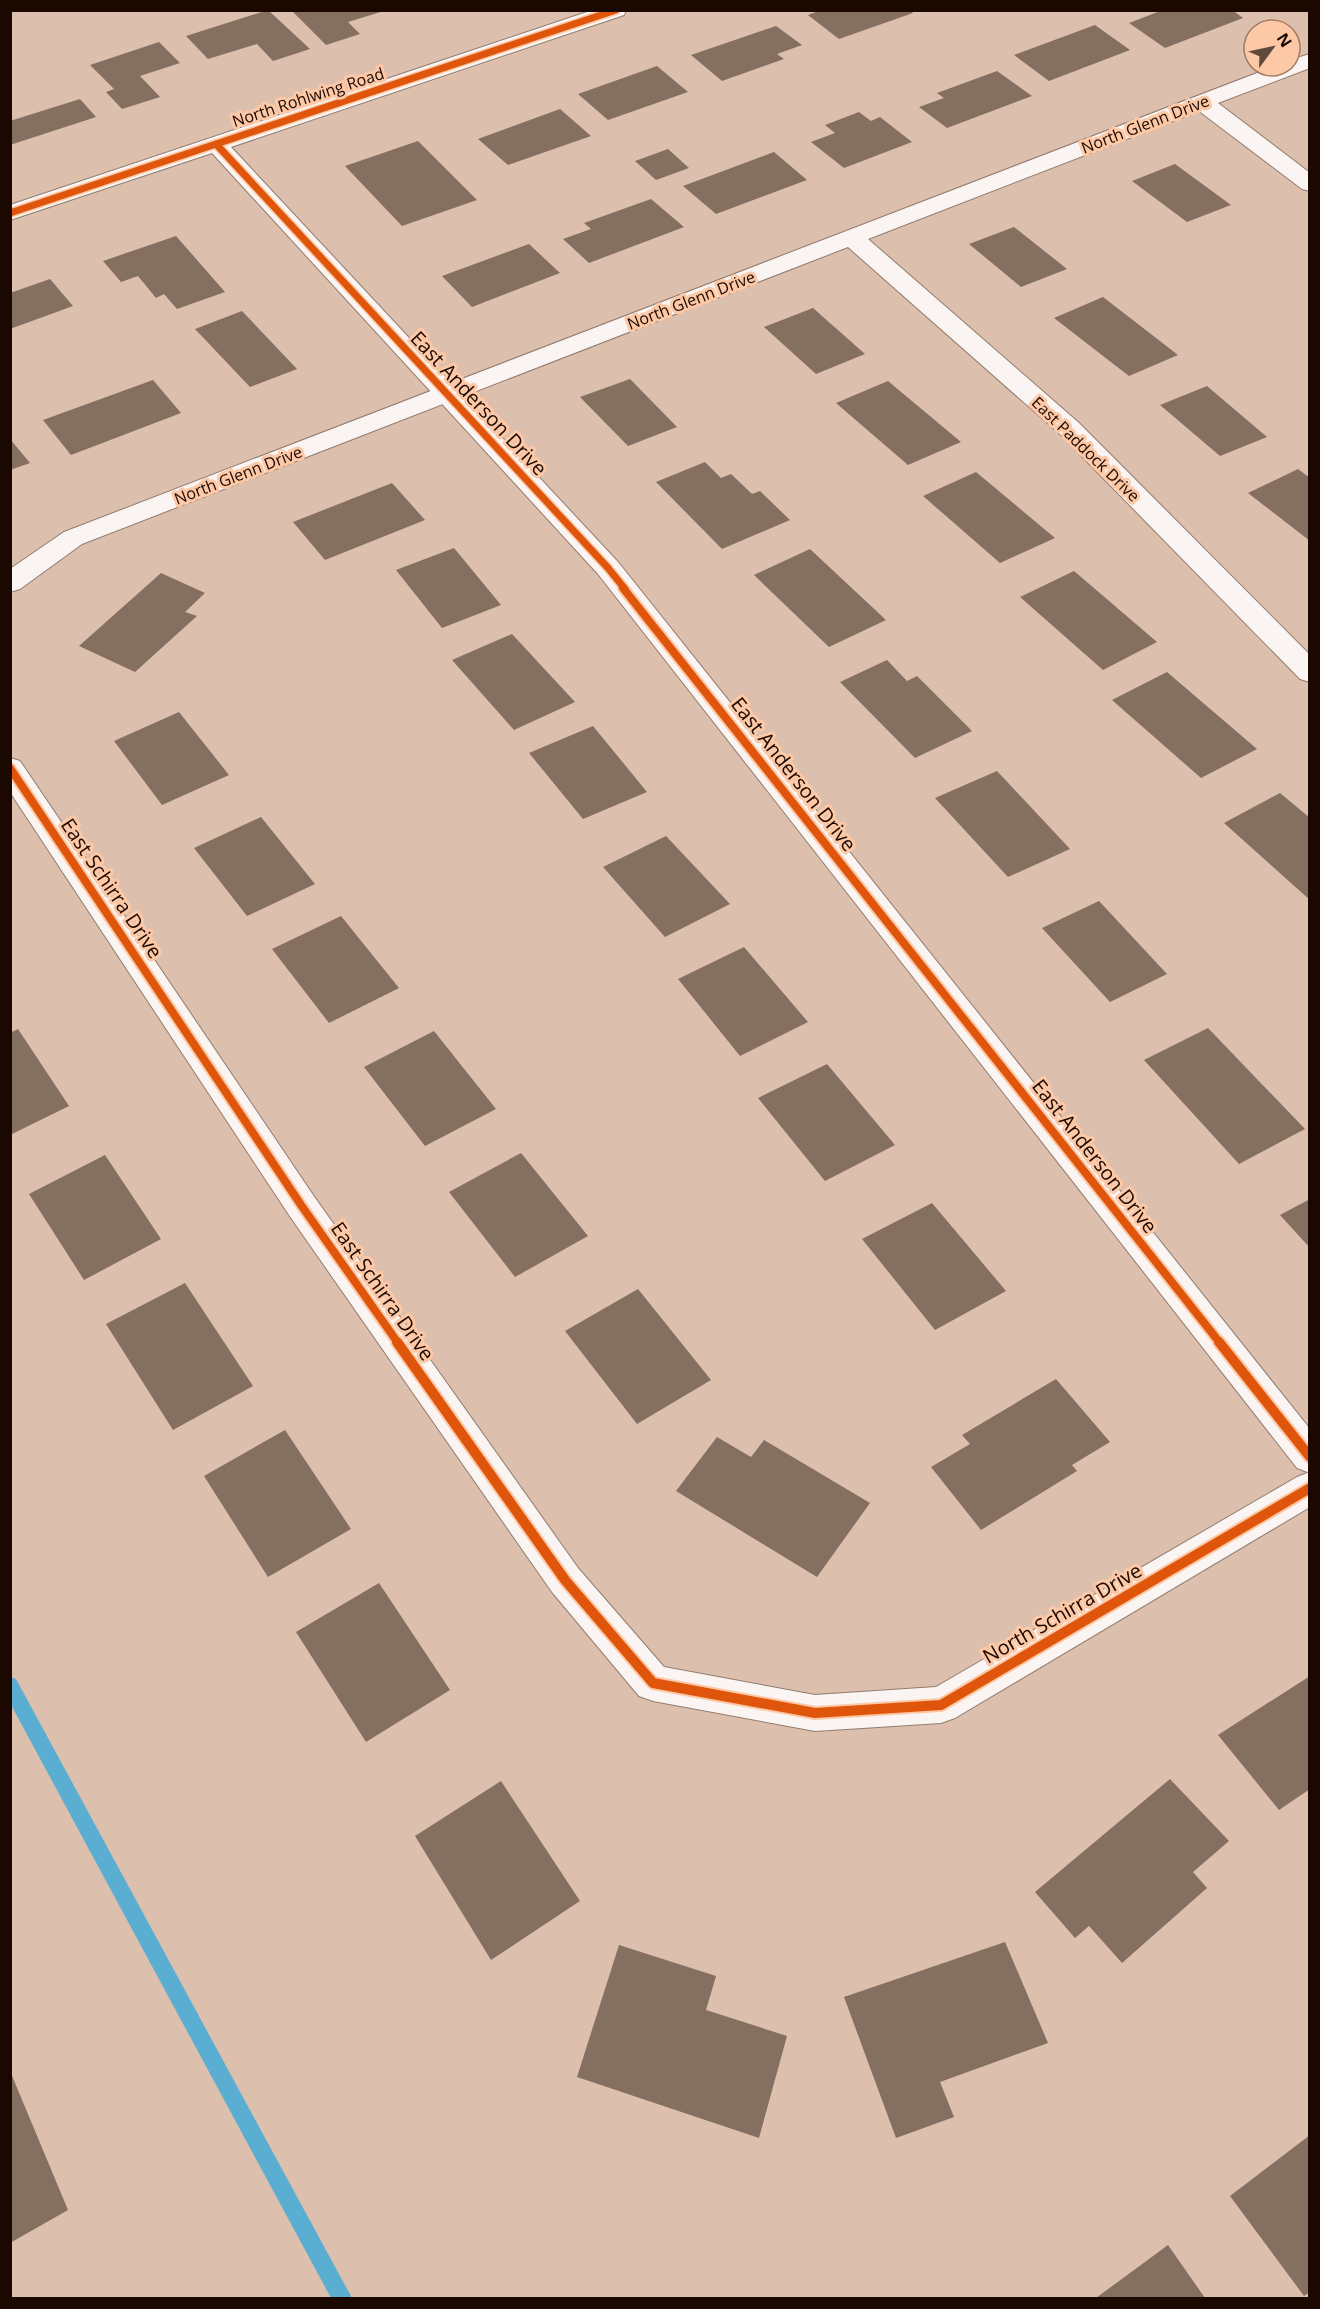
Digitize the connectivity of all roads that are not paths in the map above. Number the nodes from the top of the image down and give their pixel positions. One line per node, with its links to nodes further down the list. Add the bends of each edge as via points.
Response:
1 (616, 10): 4 (street, North Rohlwing Road)
2 (1310, 60): 3 (street, North Glenn Drive)
3 (1202, 102): 5 (street); 7 (street, North Glenn Drive)
4 (216, 144): 6 (street, North Rohlwing Road); 8 (street, East Anderson Drive)
5 (1310, 184)
6 (10, 213)
7 (852, 238): 8 (street, North Glenn Drive); 10 (street, East Paddock Drive, via 1070,429)
8 (445, 394): 9 (street, North Glenn Drive, via 73,538); 12 (street, East Anderson Drive, via 608,567)
9 (10, 583)
10 (1310, 672)
11 (10, 768): 14 (street, East Schirra Drive, via 301,1205 565,1580 654,1683)
12 (1310, 1457)
13 (1310, 1488): 14 (street, North Schirra Drive, via 941,1705)
14 (815, 1713)

